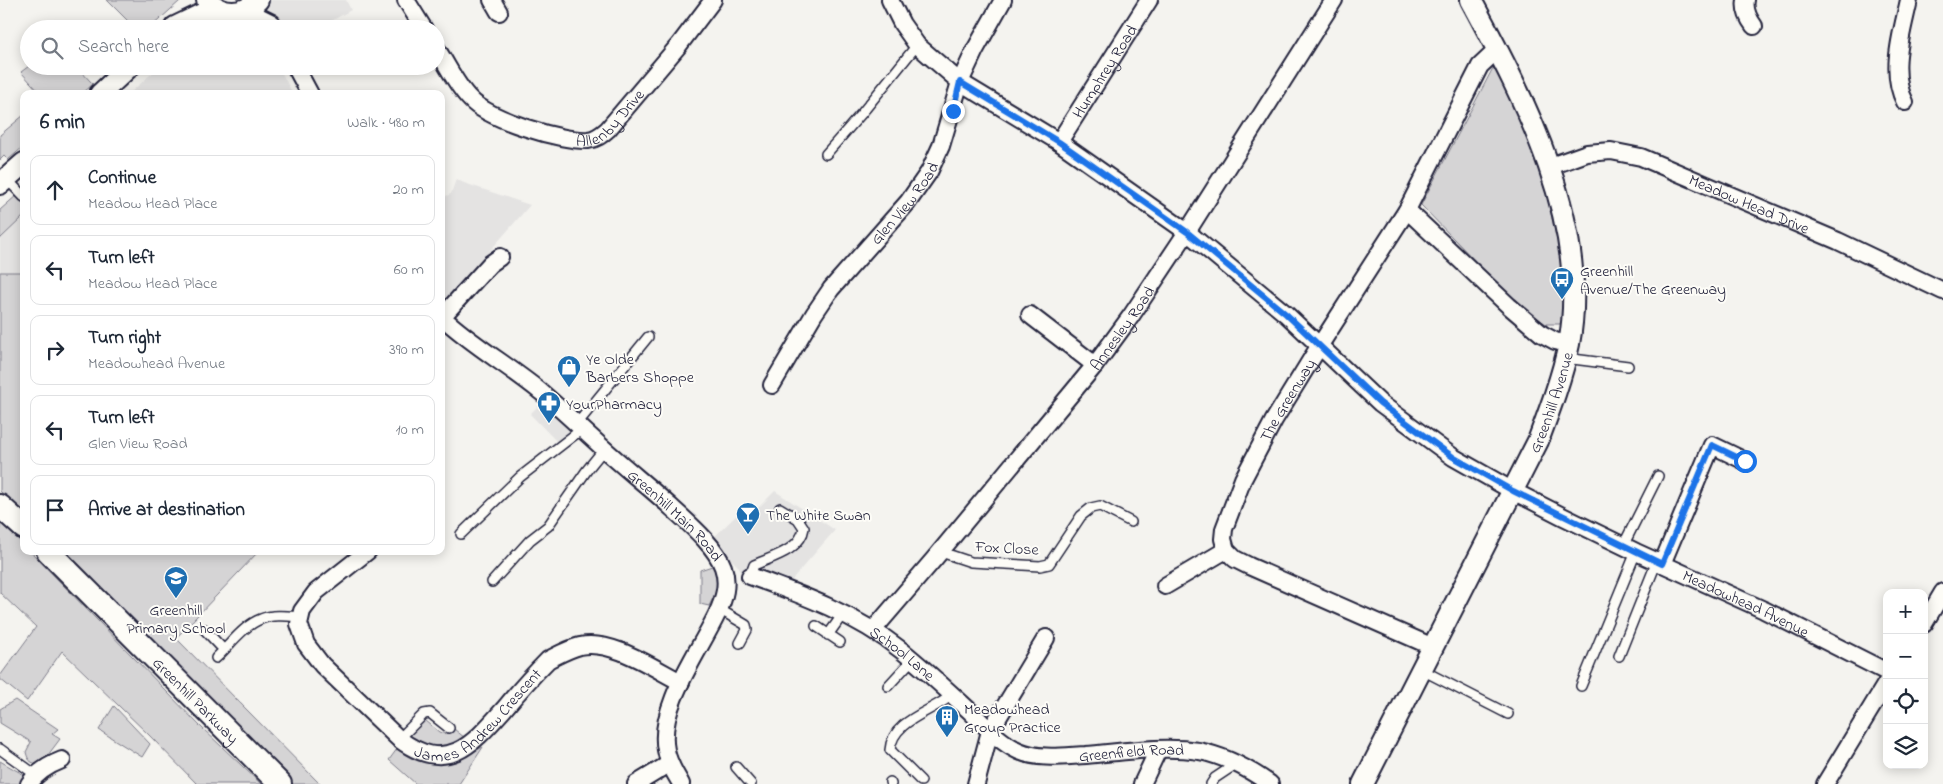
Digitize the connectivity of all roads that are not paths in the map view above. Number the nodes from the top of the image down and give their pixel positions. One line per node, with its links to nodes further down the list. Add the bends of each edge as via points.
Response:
1 (196, 0): 14 (street)
2 (258, 0): 13 (street, via 254,5)
3 (265, 0): 17 (street)
4 (406, 0): 18 (street)
5 (713, 0): 22 (street, Allenby Drive, via 608,129 599,137 588,140 533,129 482,109 470,100)
6 (890, 0): 20 (street, Meadowhead Avenue)
7 (1003, 0): 25 (street, Glen View Road)
8 (1149, 0): 29 (street, Humphrey Road)
9 (1334, 0): 36 (street, Annesley Road)
10 (1471, 0): 21 (street, Greenhill Avenue)
11 (1746, 0): 19 (street, via 1748,17)
12 (1909, 0): 28 (street, via 1897,69)
13 (221, 8): 15 (street); 16 (street)
14 (180, 20)
15 (190, 20)
16 (264, 20)
17 (272, 20)
18 (418, 20)
19 (1754, 26)
20 (917, 45): 25 (street, Meadowhead Avenue); 30 (lane)
21 (1498, 49): 32 (street, Greenhill Avenue, via 1523,101); 35 (street, The Greenway, via 1480,66 1468,87)
22 (445, 62)
23 (120, 75): 26 (street)
24 (299, 75): 27 (street)
25 (960, 82): 29 (street, Meadowhead Avenue); 47 (street, Glen View Road, via 941,146 928,172 908,202 831,290)
26 (104, 90)
27 (305, 90)
28 (1905, 102)
29 (1059, 142): 36 (street, Meadowhead Avenue)
30 (826, 154)
31 (20, 166): 33 (street)
32 (1548, 167): 38 (street, Meadow Head Drive, via 1587,152 1611,151 1641,157 1838,241); 44 (street, Greenhill Avenue, via 1570,248 1572,307)
33 (3, 181): 34 (lane)
34 (20, 194)
35 (1407, 210): 43 (street, The Greenway); 44 (street, via 1509,306)
36 (1187, 232): 43 (street, Meadowhead Avenue); 45 (street, Annesley Road)
37 (500, 257): 39 (street)
38 (1943, 291)
39 (445, 314)
40 (1030, 315): 45 (street)
41 (445, 320): 48 (street, Greenhill Main Road, via 541,392)
42 (648, 337): 48 (lane)
43 (1320, 345): 52 (street, Meadowhead Avenue, via 1380,403 1419,433 1453,457); 59 (street, The Greenway, via 1274,420 1243,479 1224,529)
44 (1567, 351): 46 (lane); 52 (street, Greenhill Avenue, via 1538,441)
45 (1095, 365): 60 (street, Annesley Road)
46 (1628, 366)
47 (772, 385)
48 (580, 427): 49 (street, Greenhill Main Road); 57 (lane)
49 (604, 449): 65 (lane, via 548,526 530,540); 68 (street, Greenhill Main Road, via 656,493 715,552 723,568 726,587)
50 (1745, 461): 63 (street, via 1712,445)
51 (1658, 476): 58 (lane)
52 (1513, 491): 58 (street, Meadowhead Avenue); 79 (street, Greenhill Avenue)
53 (0, 506): 56 (main road)
54 (780, 508): 64 (lane, via 798,519 804,528 803,536 788,550 754,566)
55 (1131, 522): 60 (lane, Fox Close, via 1100,506 1091,508 1081,516 1049,564 1040,566 971,562)
56 (20, 524)
57 (461, 534)
58 (1629, 549): 63 (street, Meadowhead Avenue); 88 (lane)
59 (1226, 550): 66 (street); 79 (street, via 1249,566)
60 (941, 552): 74 (street, Annesley Road)
61 (52, 555): 103 (main road, Greenhill Parkway)
62 (363, 555): 70 (street, via 316,592)
63 (1659, 562): 81 (lane); 85 (street, Meadowhead Avenue)
64 (750, 576): 69 (street, School Lane)
65 (492, 582)
66 (1165, 586)
67 (1943, 592): 71 (street)
68 (719, 609): 78 (lane, via 746,625 747,630); 86 (street, Greenhill Main Road)
69 (843, 614): 74 (street, School Lane); 75 (lane)
70 (301, 617): 80 (lane, via 261,618); 94 (street, James Andrew Crescent, via 299,624 306,644 322,664)
71 (1928, 617)
72 (816, 626): 75 (lane)
73 (204, 629): 80 (lane)
74 (874, 630): 83 (street, School Lane)
75 (828, 635): 77 (lane)
76 (1046, 638): 93 (street)
77 (840, 642)
78 (740, 643)
79 (1433, 647): 84 (street, Greenhill Avenue)
80 (224, 650): 82 (lane)
81 (1619, 656)
82 (216, 658)
83 (912, 660): 87 (lane); 90 (street, School Lane)
84 (1422, 670): 91 (lane); 111 (street, Greenhill Avenue)
85 (1883, 670)
86 (680, 682): 94 (street, James Andrew Crescent, via 610,648 580,646 548,660 473,742 456,752 428,754); 98 (street, Greenhill Main Road, via 668,710 664,733)
87 (888, 686)
88 (1581, 686)
89 (1883, 688): 112 (street)
90 (952, 695): 93 (street, School Lane); 102 (lane, via 937,707 916,715 890,743 890,750)
91 (1508, 714)
92 (449, 728): 94 (lane, via 430,713 424,714)
93 (990, 731): 96 (street, Greenfield Road, via 1019,751 1037,755 1056,757); 107 (street)
94 (399, 739)
95 (0, 749): 101 (lane)
96 (1158, 750): 99 (street, Greenfield Road, via 1199,751); 108 (street)
97 (62, 760): 101 (street, via 50,764)
98 (670, 764): 104 (street); 105 (street, Greenhill Main Road)
99 (1236, 764): 109 (lane); 110 (street, Greenfield Road)
100 (736, 767): 106 (lane)
101 (32, 779)
102 (921, 781)
103 (280, 784)
104 (636, 784)
105 (682, 784)
106 (751, 784)
107 (976, 784)
108 (1142, 784)
109 (1211, 784)
110 (1270, 784)
111 (1363, 784)
112 (1824, 784)

